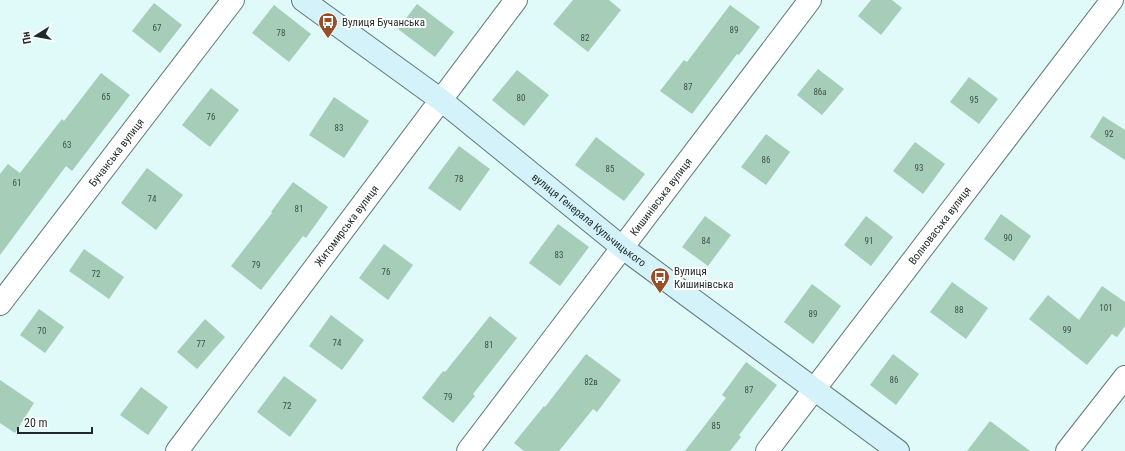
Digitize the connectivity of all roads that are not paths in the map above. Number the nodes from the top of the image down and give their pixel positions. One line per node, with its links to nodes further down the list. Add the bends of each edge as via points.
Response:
1 (233, 0): 8 (street, Бучанська вулиця)
2 (303, 0): 6 (street, вулиця Генерала Кульчицького)
3 (516, 0): 6 (street, Житомирська вулиця)
4 (810, 0): 7 (street, Кишинівська вулиця)
5 (1112, 0): 10 (street, Волноваська вулиця)
6 (441, 100): 7 (street, вулиця Генерала Кульчицького); 11 (street, Житомирська вулиця)
7 (623, 248): 10 (street, вулиця Генерала Кульчицького); 12 (street, Кишинівська вулиця)
8 (0, 304)
9 (1125, 377): 15 (street)
10 (814, 388): 13 (street, Волноваська вулиця); 14 (street, вулиця Генерала Кульчицького)
11 (177, 451)
12 (468, 451)
13 (767, 451)
14 (898, 451)
15 (1067, 451)

